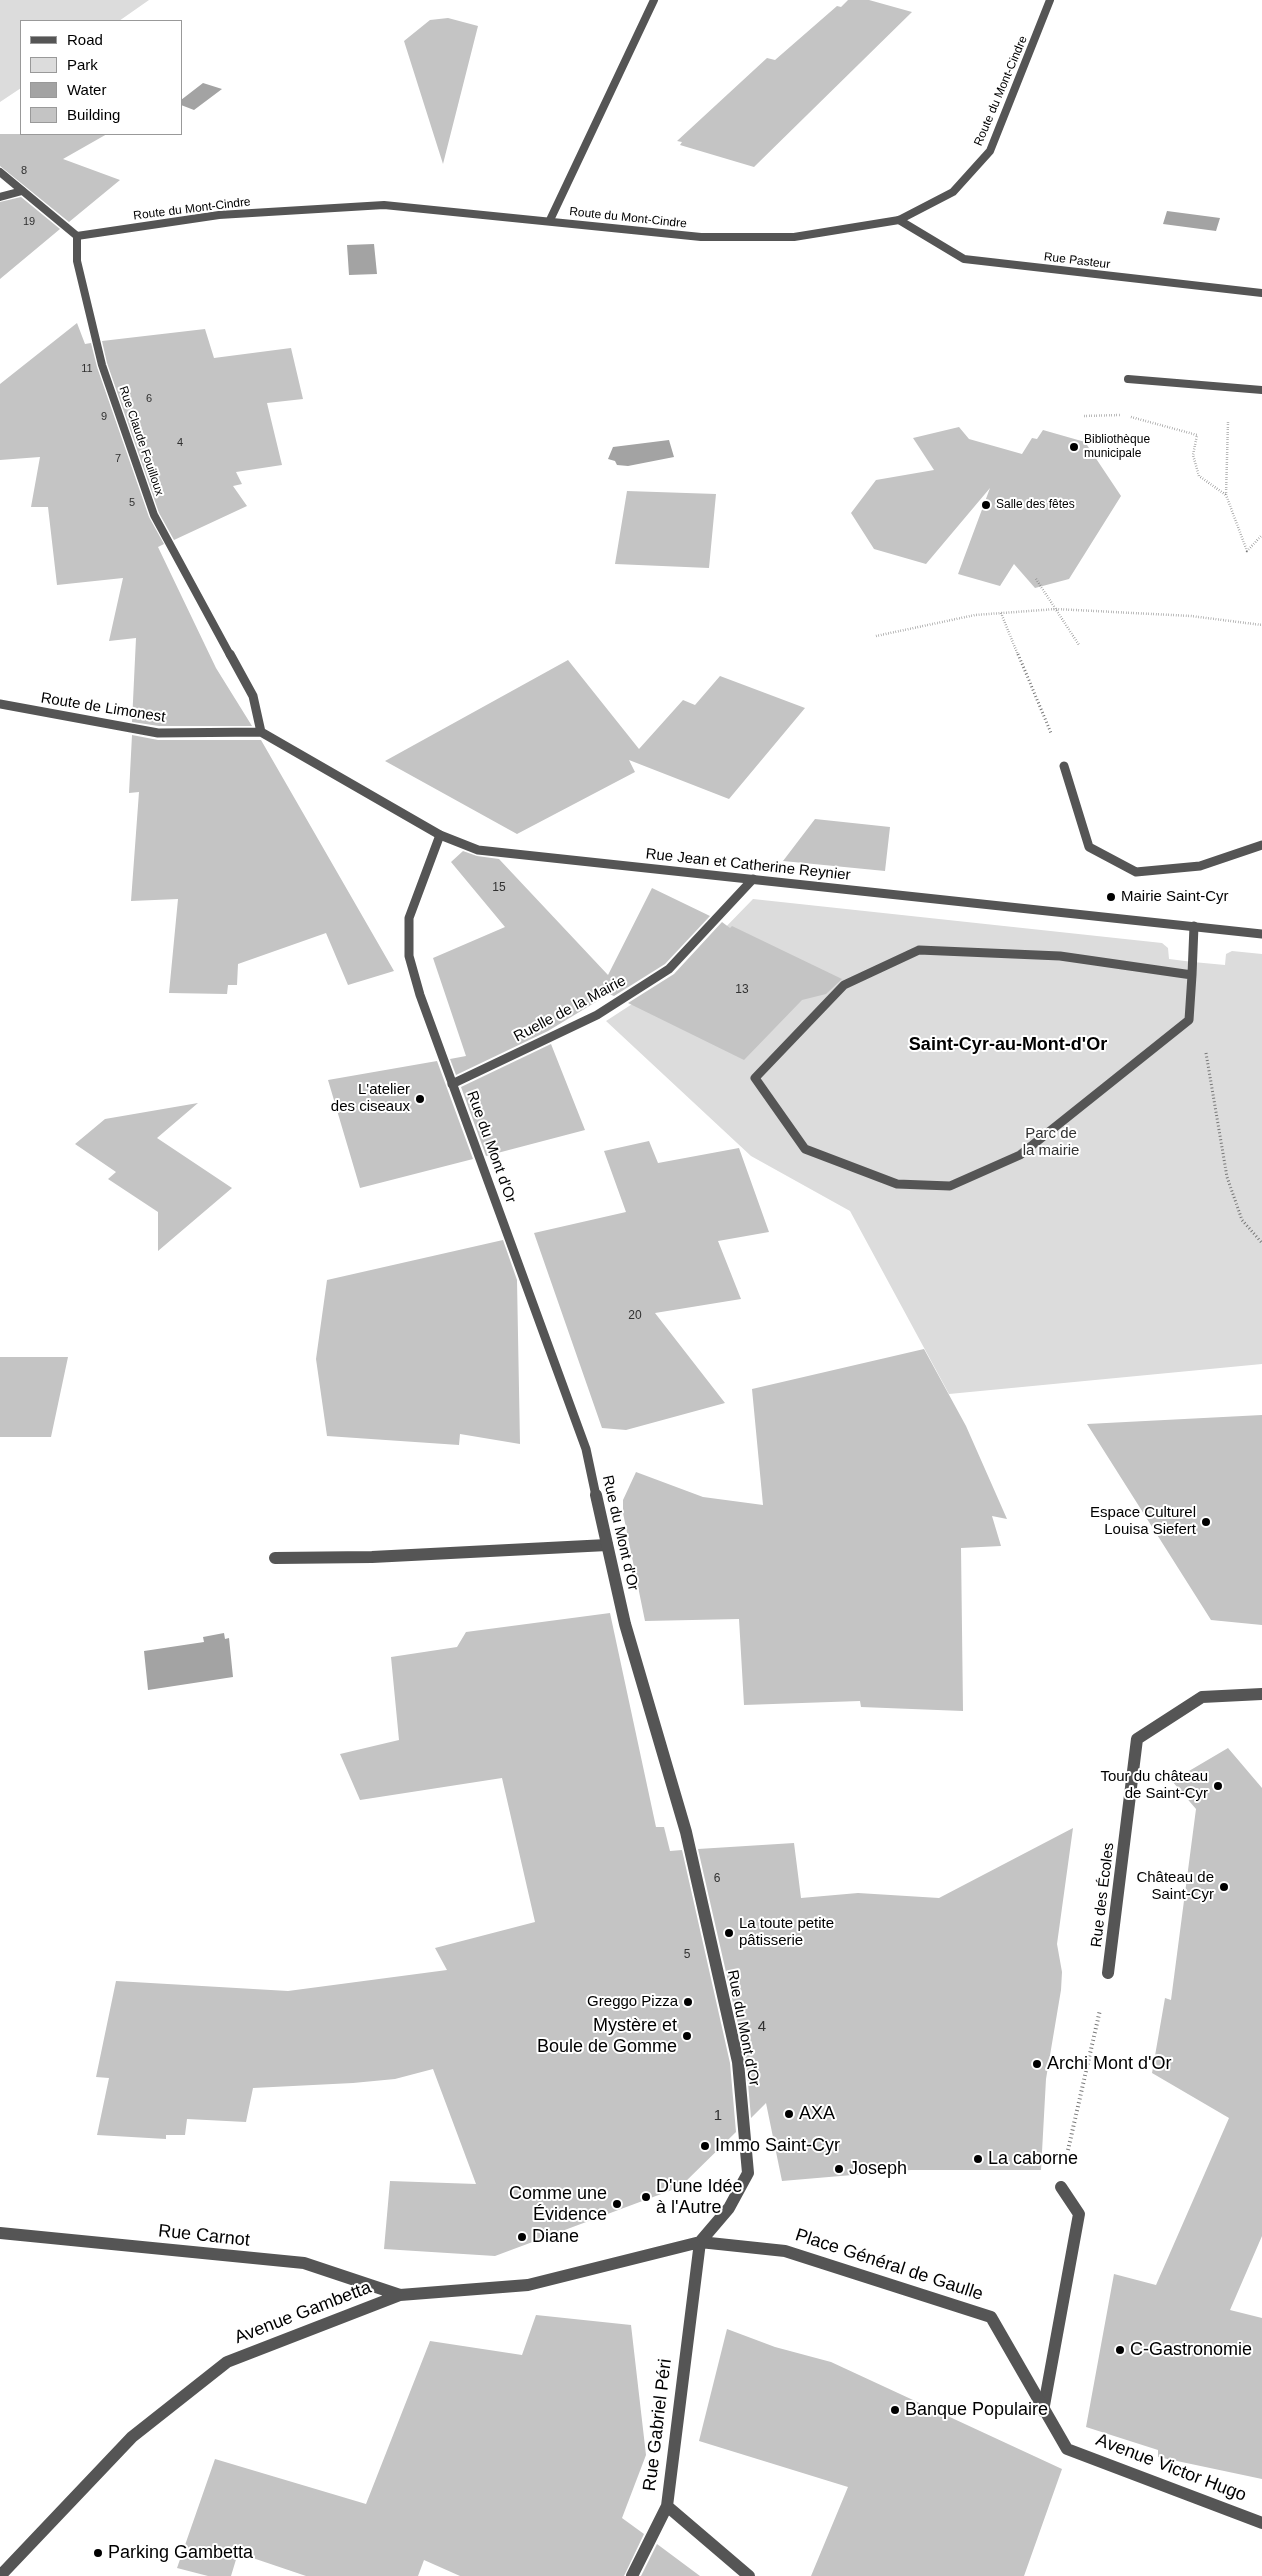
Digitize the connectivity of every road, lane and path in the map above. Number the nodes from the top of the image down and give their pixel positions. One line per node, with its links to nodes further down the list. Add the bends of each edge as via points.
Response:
1 (654, 0): 6 (street)
2 (1050, 0): 7 (street, Route du Mont-Cindre, via 990,151 953,192)
3 (0, 172): 4 (street)
4 (22, 191): 5 (street); 8 (street)
5 (0, 197)
6 (550, 220): 7 (street, Route du Mont-Cindre, via 701,237 794,237); 8 (street, Route du Mont-Cindre, via 384,205 219,215)
7 (899, 220): 9 (street, Rue Pasteur, via 964,259)
8 (77, 236): 23 (street, Rue Claude Fouilloux, via 77,261 102,365 154,515 253,696)
9 (1262, 293)
10 (1128, 379): 11 (street)
11 (1228, 387): 12 (street); 14 (path)
12 (1262, 390)
13 (1084, 416): 14 (path, via 1123,415 1197,435 1192,455 1199,476)
14 (1226, 495): 15 (path, via 1247,551)
15 (1262, 535)
16 (1036, 579): 17 (path)
17 (1056, 609): 18 (path); 19 (path, via 1191,616); 21 (path)
18 (1002, 613): 20 (path, via 975,615); 24 (path)
19 (1262, 625)
20 (876, 636)
21 (1079, 645)
22 (0, 704): 23 (street, Route de Limonest, via 158,733)
23 (261, 732): 25 (street, Rue Jean et Catherine Reynier)
24 (1064, 766): 26 (street, via 1089,847 1136,872 1200,866)
25 (440, 835): 27 (street, Rue Jean et Catherine Reynier, via 478,850); 32 (street, Rue du Mont d'Or, via 409,918 409,956)
26 (1262, 845)
27 (754, 879): 28 (street, Rue Jean et Catherine Reynier); 32 (street, Ruelle de la Mairie, via 661,974 597,1015)
28 (1194, 926): 29 (street, Rue Jean et Catherine Reynier); 30 (street)
29 (1262, 934)
30 (1192, 975): 30 (street, via 1060,956 920,950 844,985 755,1078 805,1149 897,1184 950,1186 1020,1155 1189,1020)
31 (1206, 1049): 33 (path, via 1227,1177 1242,1220)
32 (452, 1084): 34 (street, Rue du Mont d'Or, via 586,1449)
33 (1262, 1243)
34 (607, 1544): 35 (street, via 372,1558); 40 (street, Rue du Mont d'Or, via 625,1624 686,1832 738,2062 748,2173 730,2208)
35 (275, 1558)
36 (1262, 1694): 37 (street, Rue des Écoles, via 1202,1697 1138,1740)
37 (1108, 1973): 38 (path)
38 (1061, 2187): 42 (street, via 1079,2214)
39 (0, 2233): 41 (street, Rue Carnot, via 304,2264)
40 (700, 2242): 41 (street, Avenue Gambetta, via 528,2285); 42 (street, Place Général de Gaulle, via 785,2251 991,2317); 44 (street, Rue Gabriel Péri)
41 (400, 2295): 46 (street, Avenue Gambetta, via 227,2362 132,2437)
42 (1043, 2411): 43 (street, Place Général de Gaulle)
43 (1067, 2449): 45 (street, Avenue Victor Hugo)
44 (668, 2506): 47 (street); 48 (street, Rue Gabriel Péri)
45 (1262, 2523)
46 (0, 2576)
47 (632, 2576)
48 (749, 2576)

